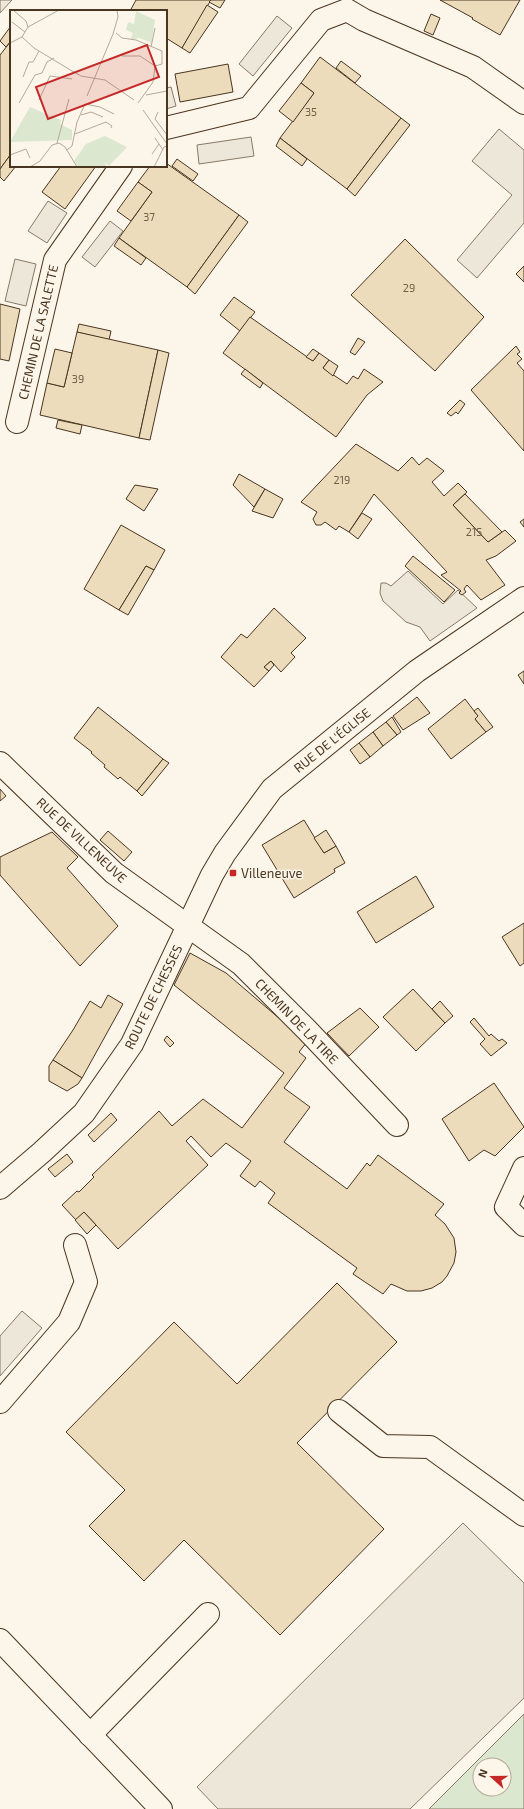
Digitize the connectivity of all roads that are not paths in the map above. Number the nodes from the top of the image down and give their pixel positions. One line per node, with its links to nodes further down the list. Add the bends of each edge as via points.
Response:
1 (348, 5): 2 (street, via 364,20 473,67); 3 (street, via 321,20 249,108)
2 (524, 103)
3 (167, 128)
4 (120, 167): 5 (street, CHEMIN DE LA SALETTE, via 55,260)
5 (17, 422)
6 (524, 598): 8 (street, RUE DE L'ÉGLISE, via 416,671 272,788 225,853)
7 (0, 763): 8 (street, RUE DE VILLENEUVE, via 114,873)
8 (187, 926): 9 (street, CHEMIN DE LA TIRE, via 242,964); 11 (street, ROUTE DE CHESSES, via 132,1044 84,1113)
9 (397, 1126)
10 (524, 1168): 12 (street, via 506,1207)
11 (0, 1188)
12 (524, 1225)
13 (76, 1246): 14 (street, via 86,1282 69,1322)
14 (0, 1402)
15 (339, 1411): 16 (street, via 383,1446 430,1447)
16 (524, 1515)
17 (208, 1614): 19 (street)
18 (0, 1640): 19 (street)
19 (90, 1735): 20 (street)
20 (161, 1809)

